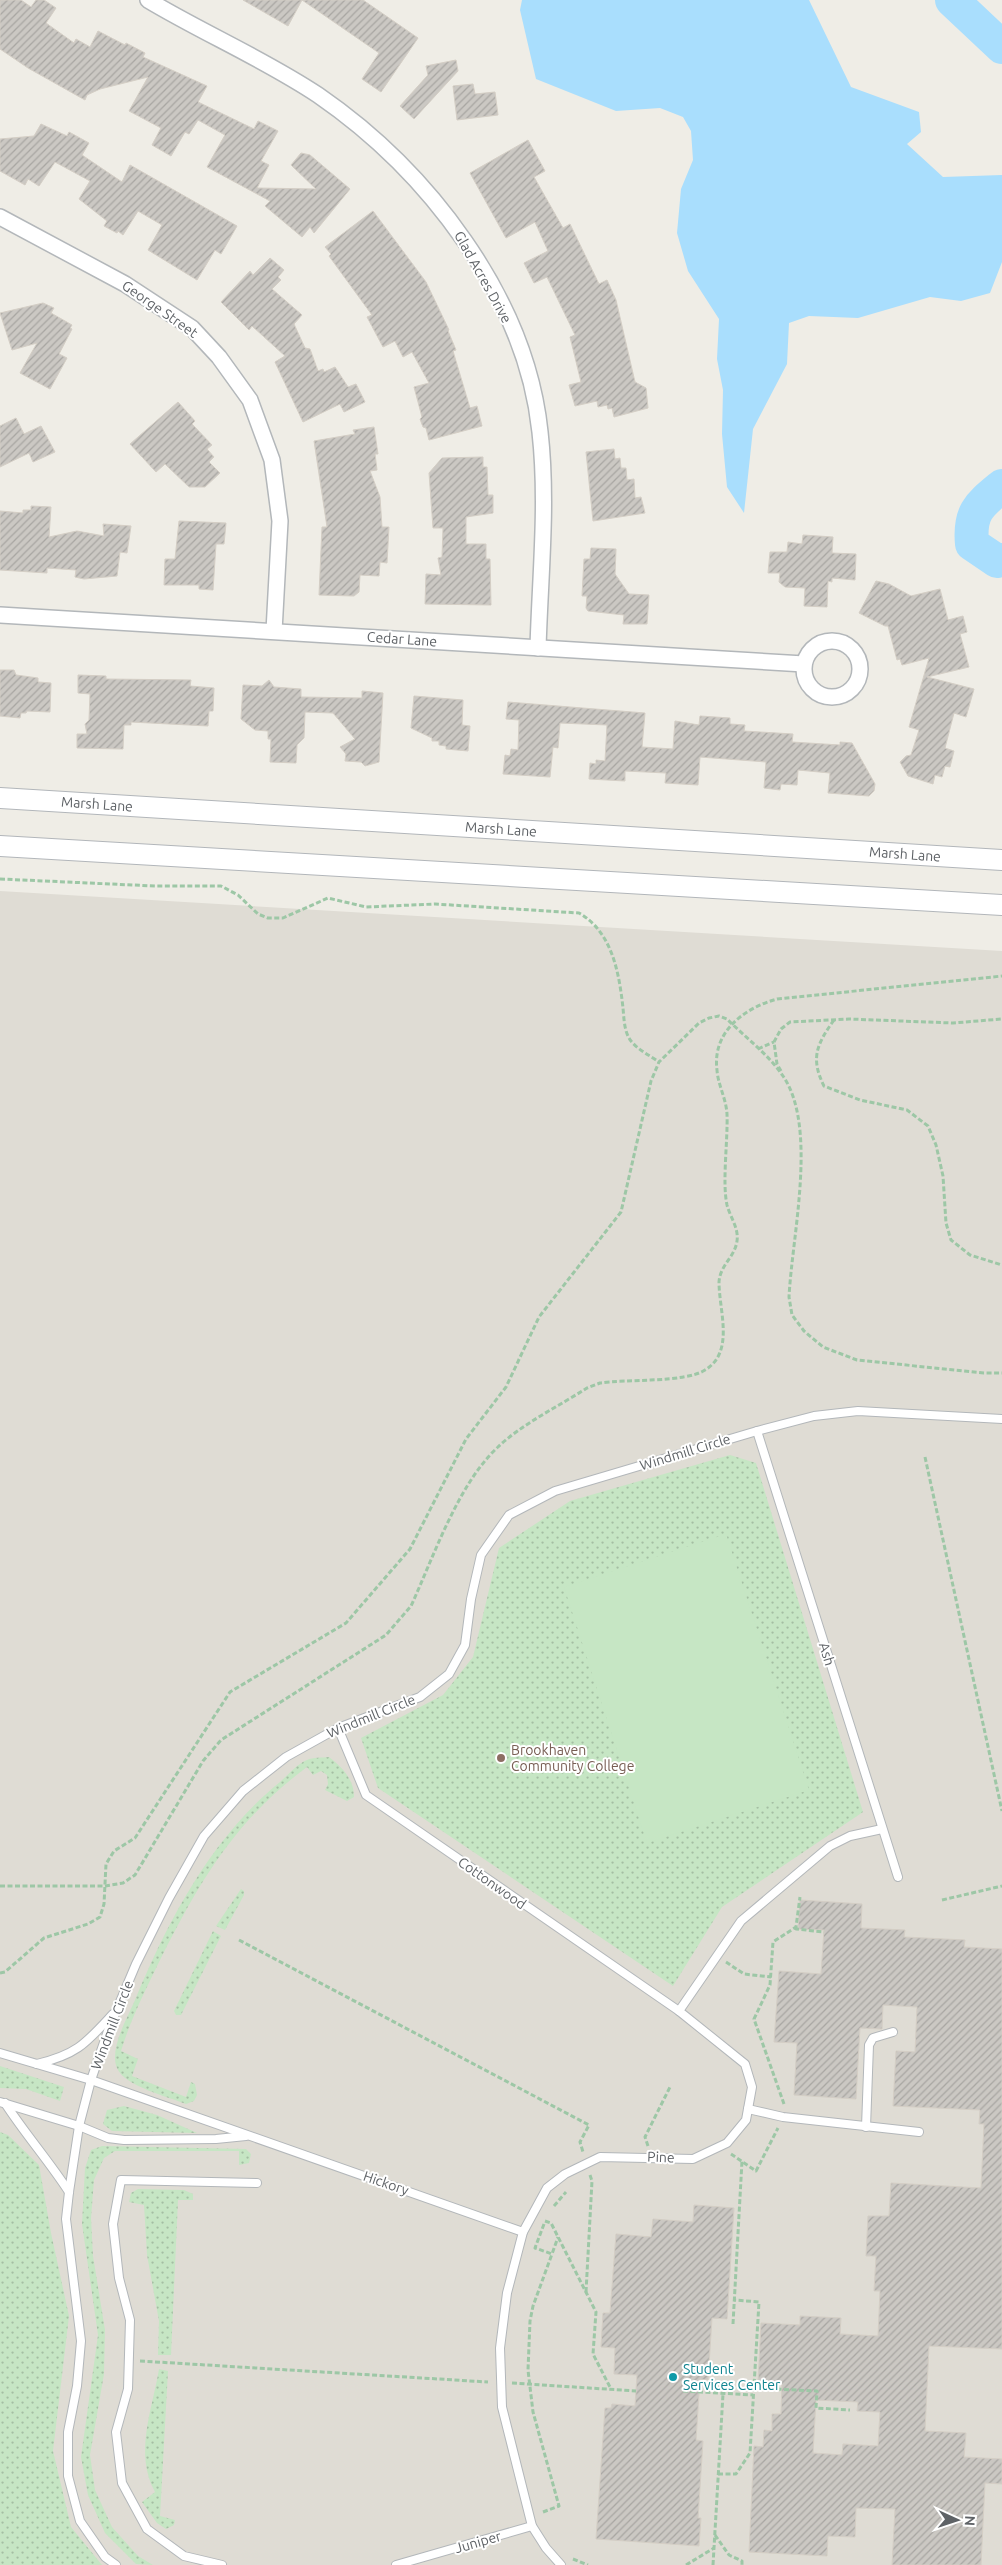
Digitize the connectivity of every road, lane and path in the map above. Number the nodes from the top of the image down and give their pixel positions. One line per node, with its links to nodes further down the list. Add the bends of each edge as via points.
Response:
1 (148, 0): 5 (street, Glad Acres Drive, via 318,95 389,151 458,230 495,293 526,361 540,432 542,506)
2 (0, 218): 4 (street, George Street, via 125,284 192,328 219,357 250,400 272,460 280,521)
3 (0, 615): 4 (street, Cedar Lane)
4 (274, 631): 5 (street, Cedar Lane)
5 (538, 648): 6 (street, Cedar Lane)
6 (804, 664)
7 (0, 798): 9 (main road, Marsh Lane)
8 (0, 846): 11 (main road)
9 (1002, 860)
10 (0, 879): 18 (path, via 221,886 268,918 283,918 328,898 366,907 435,904 579,913 601,932 609,948 616,966 625,1025 631,1041)
11 (1002, 905)
12 (1002, 976): 15 (path, via 777,999 746,1010)
13 (1002, 1019): 14 (path, via 953,1023)
14 (834, 1020): 16 (path, via 790,1022 781,1029); 20 (path, via 820,1040 817,1053 816,1070 824,1086 860,1100 907,1110 928,1126 943,1176 946,1222 951,1240 970,1255)
15 (732, 1024): 17 (path); 18 (path, via 719,1016 709,1018); 30 (path, via 721,1037 716,1055 727,1113 727,1204 738,1241 722,1268 719,1281 723,1336 716,1362 689,1376 600,1382 499,1445 465,1489 411,1606 400,1621 386,1635 221,1740 203,1761 135,1874 123,1883)
16 (774, 1042): 17 (path); 19 (path, via 777,1064)
17 (758, 1049): 19 (path)
18 (660, 1062): 30 (path, via 651,1081 621,1212 539,1317 506,1387 466,1439 410,1549 346,1623 230,1692 136,1838 114,1851 106,1864)
19 (784, 1076): 21 (path, via 799,1116 802,1165 790,1263 792,1316 823,1347 857,1360 984,1374)
20 (1002, 1265)
21 (1002, 1373)
22 (1002, 1419): 23 (lane, Windmill Circle, via 858,1411 814,1416)
23 (757, 1431): 25 (lane, Windmill Circle, via 555,1491 509,1515 481,1555 465,1645 449,1674 420,1696); 27 (lane, Ash)
24 (925, 1458): 26 (path)
25 (338, 1728): 40 (lane, Windmill Circle, via 286,1757 243,1791 204,1836 144,1948); 41 (lane, Cottonwood, via 366,1794)
26 (1002, 1811)
27 (882, 1829): 28 (lane, Ash); 37 (lane, via 850,1836 830,1846 741,1921)
28 (898, 1877)
29 (0, 1886): 30 (path)
30 (105, 1886): 38 (path, via 100,1917 44,1938)
31 (1002, 1886): 33 (path)
32 (800, 1897): 34 (path)
33 (942, 1900)
34 (796, 1926): 35 (path, via 796,1929); 39 (path, via 772,1942)
35 (824, 1932)
36 (239, 1940): 56 (path, via 589,2125 580,2142)
37 (716, 1957): 39 (path, via 744,1974); 41 (lane)
38 (0, 1973)
39 (771, 1977): 49 (path, via 754,2019 785,2107)
40 (116, 2011): 44 (lane, via 81,2048 62,2058); 45 (lane, Windmill Circle)
41 (679, 2012): 48 (lane, Pine, via 745,2064 752,2087)
42 (893, 2032): 51 (lane, via 873,2038 869,2045)
43 (0, 2053): 44 (lane, Hickory)
44 (36, 2064): 45 (lane, Hickory)
45 (91, 2080): 50 (lane, Windmill Circle); 53 (lane, Hickory)
46 (670, 2087): 54 (path, via 645,2136)
47 (2, 2102): 50 (lane, Hickory); 61 (lane)
48 (748, 2109): 49 (lane); 54 (lane, Pine, via 746,2120 727,2144 694,2158)
49 (783, 2117): 51 (lane)
50 (78, 2126): 53 (lane, Hickory, via 108,2138 124,2140); 61 (lane, Windmill Circle)
51 (866, 2126): 52 (lane)
52 (919, 2132)
53 (248, 2136): 63 (lane, Hickory)
54 (650, 2157): 56 (lane, Pine, via 600,2157)
55 (742, 2160): 67 (path)
56 (586, 2163): 57 (path); 63 (lane, Pine, via 547,2188)
57 (590, 2174): 58 (path); 66 (path)
58 (583, 2178)
59 (257, 2183): 69 (lane, via 121,2180 113,2224 119,2278 130,2320)
60 (570, 2188): 62 (path)
61 (69, 2192): 85 (lane, Windmill Circle, via 67,2229 81,2341 68,2432 68,2476 80,2521 105,2557)
62 (550, 2211)
63 (523, 2232): 70 (lane, Pine, via 507,2293 500,2348)
64 (558, 2237): 65 (path); 65 (path, via 546,2219 535,2248); 66 (path)
65 (552, 2254): 71 (path, via 530,2321)
66 (586, 2292): 73 (path, via 596,2312 593,2354)
67 (734, 2300): 68 (path); 72 (path, via 759,2302)
68 (732, 2324)
69 (129, 2360): 70 (path); 86 (lane, via 128,2389 116,2432 122,2483 147,2529 184,2556)
70 (501, 2383): 71 (path); 81 (lane, Pine, via 502,2408)
71 (529, 2384): 73 (path); 80 (path, via 533,2412 558,2506 543,2511)
72 (754, 2388): 77 (path); 78 (path, via 817,2391 816,2408)
73 (611, 2389): 74 (path)
74 (636, 2391)
75 (682, 2391): 76 (path)
76 (723, 2394): 77 (path); 79 (path)
77 (754, 2395): 79 (path, via 750,2453 736,2474)
78 (850, 2410)
79 (718, 2474): 82 (path)
80 (545, 2518)
81 (532, 2526): 87 (lane, Juniper); 88 (lane, Pine)
82 (715, 2535): 83 (path); 92 (path, via 729,2555 742,2561)
83 (714, 2548): 90 (path); 91 (path)
84 (567, 2552): 89 (path)
85 (116, 2565)
86 (222, 2565)
87 (396, 2565)
88 (561, 2565)
89 (588, 2565)
90 (686, 2565)
91 (713, 2565)
92 (742, 2565)

